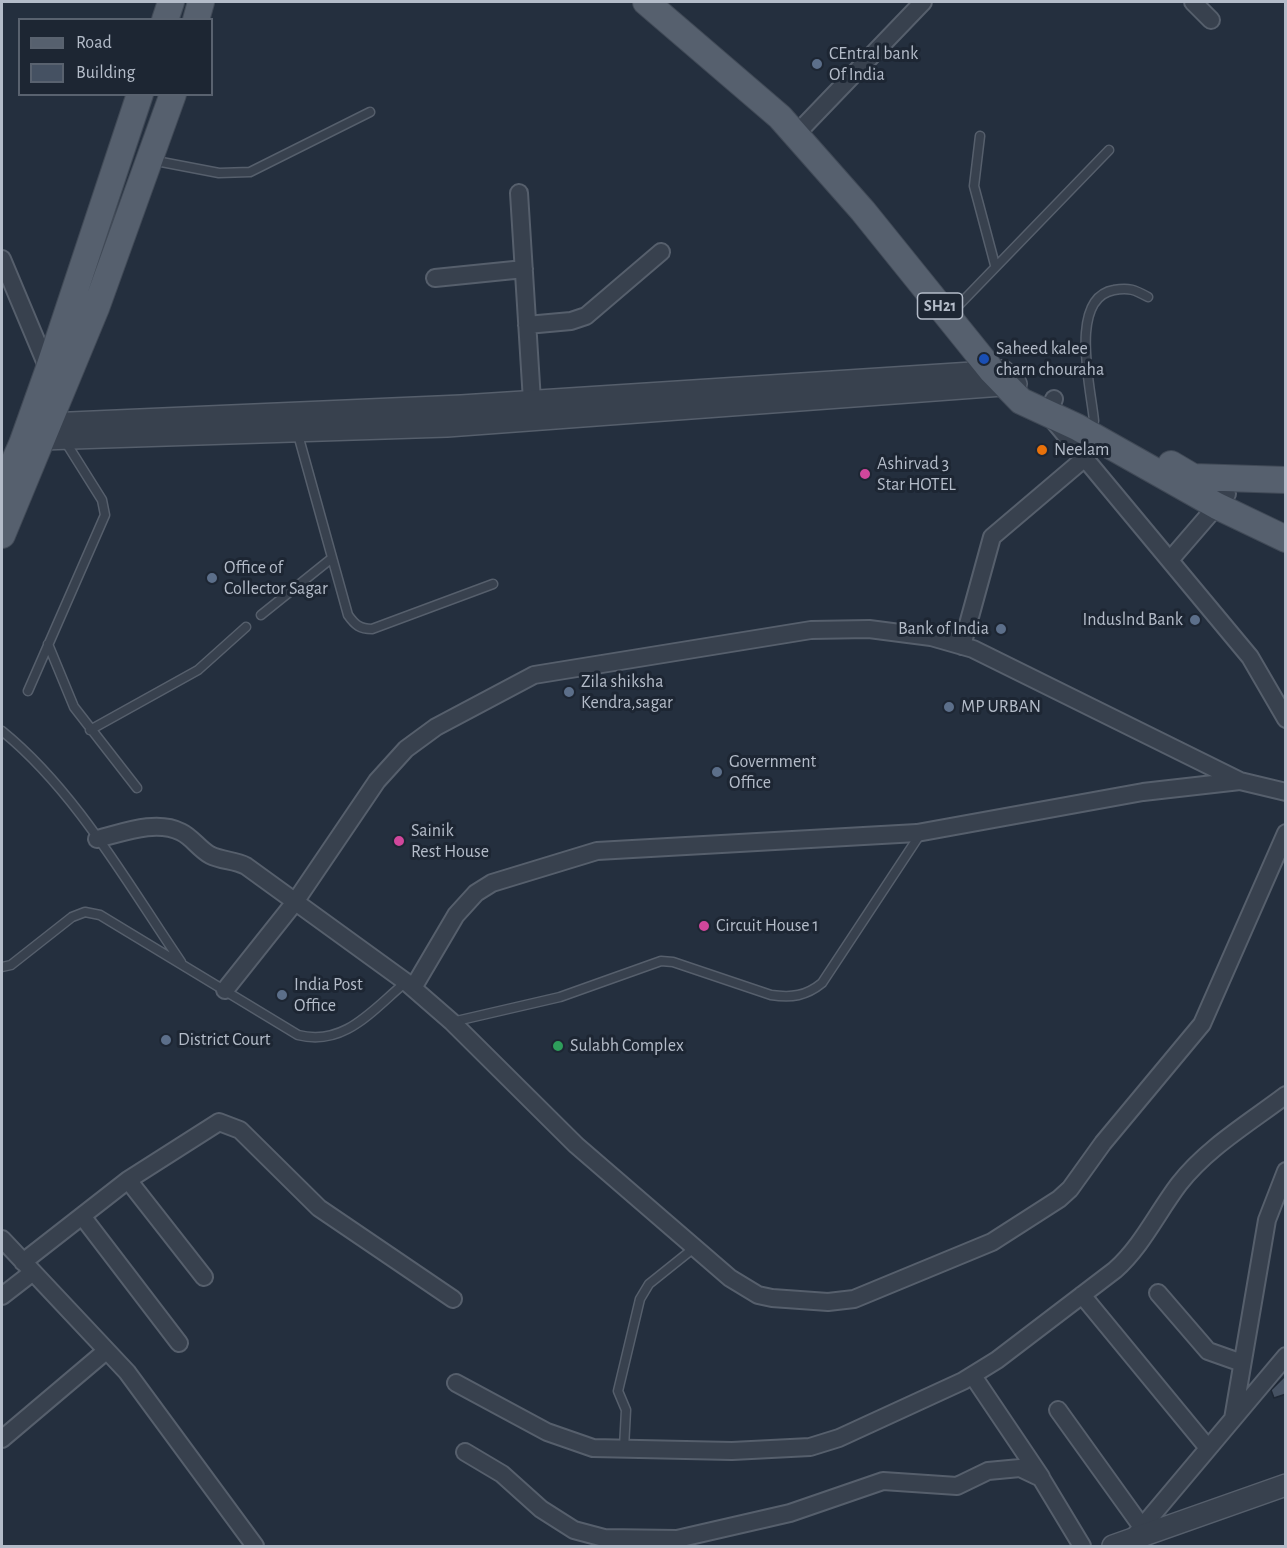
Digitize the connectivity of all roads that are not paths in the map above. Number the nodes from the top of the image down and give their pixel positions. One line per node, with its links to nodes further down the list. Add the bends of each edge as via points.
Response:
1 (171, 2): 7 (main road)
2 (201, 2): 8 (main road)
3 (646, 2): 27 (main road, SH21, via 780,117)
4 (664, 2): 13 (main road, SH21, via 780,102)
5 (923, 2): 13 (street)
6 (1193, 2): 9 (street)
7 (166, 18)
8 (197, 18)
9 (1211, 20)
10 (139, 96): 26 (main road)
11 (172, 96): 16 (main road)
12 (370, 111): 16 (lane, via 250,172 219,173)
13 (803, 127): 24 (main road, SH21, via 901,236)
14 (980, 136): 20 (lane, via 974,186)
15 (1109, 150): 20 (lane)
16 (151, 160): 26 (main road, via 96,308)
17 (519, 193): 21 (street)
18 (661, 252): 25 (street, via 586,316)
19 (2, 259): 26 (street)
20 (995, 265): 24 (lane)
21 (524, 269): 22 (street); 25 (street)
22 (435, 278)
23 (1149, 297): 30 (lane, via 1130,287 1104,291 1092,304 1084,331)
24 (957, 307): 27 (main road, SH21)
25 (528, 324): 28 (street)
26 (57, 376): 32 (main road)
27 (1006, 378): 28 (street); 29 (main road, SH21); 31 (street, via 447,426)
28 (532, 401): 32 (street)
29 (1051, 407): 30 (main road, SH21); 33 (street); 37 (main road, SH21)
30 (1094, 421): 34 (main road, SH21)
31 (297, 431): 32 (street); 41 (lane)
32 (41, 432): 36 (main road); 39 (main road); 46 (lane, via 105,507 105,515)
33 (1085, 458): 42 (street); 47 (street, via 992,537)
34 (1193, 477): 35 (main road, SH21); 37 (main road)
35 (1286, 480)
36 (2, 489)
37 (1222, 500): 38 (main road); 40 (main road, SH21); 42 (street)
38 (1286, 524)
39 (2, 535)
40 (1286, 539)
41 (332, 558): 43 (lane, via 348,615 362,629 372,629); 44 (lane)
42 (1170, 560): 49 (street, via 1250,657)
43 (493, 584)
44 (261, 615)
45 (246, 627): 50 (lane, via 198,670)
46 (48, 644): 48 (lane); 50 (lane, via 70,700)
47 (962, 645): 52 (street); 58 (street, via 869,629 811,630 534,675 436,726 406,749 376,781)
48 (28, 691)
49 (1286, 719)
50 (90, 730): 53 (lane)
51 (2, 731): 57 (lane, via 46,772)
52 (1240, 781): 54 (street); 55 (street, via 1143,792)
53 (137, 788)
54 (1286, 792)
55 (921, 832): 61 (street, via 611,848 586,854 492,884 476,893 456,915); 63 (lane, via 822,983 801,996 771,995 661,961 560,997)
56 (1286, 833): 69 (street, via 1202,1024 1059,1199 992,1242 841,1301 758,1295)
57 (97, 839): 58 (street, via 145,828 181,832 210,855 246,866); 59 (lane)
58 (295, 902): 61 (street); 62 (street)
59 (183, 965): 60 (lane, via 112,921 85,912 72,917); 62 (lane)
60 (2, 968)
61 (409, 985): 62 (lane, via 350,1029 315,1040 298,1035); 63 (street)
62 (225, 990)
63 (452, 1022): 69 (street, via 576,1145)
64 (1286, 1095): 73 (street, via 1205,1156 1178,1185 1125,1261)
65 (1286, 1171): 79 (street, via 1267,1220)
66 (128, 1180): 67 (street); 71 (street); 75 (street, via 219,1122 240,1130 319,1208)
67 (82, 1216): 70 (street); 76 (street)
68 (2, 1239): 70 (street)
69 (694, 1248): 85 (lane, via 650,1284 640,1299 618,1391 626,1410)
70 (28, 1267): 74 (street); 77 (street)
71 (204, 1277)
72 (1158, 1293): 79 (street, via 1208,1352)
73 (1082, 1295): 80 (street); 86 (street)
74 (2, 1296)
75 (453, 1299)
76 (179, 1343)
77 (106, 1351): 84 (street); 91 (street, via 127,1372)
78 (1286, 1356): 83 (street)
79 (1242, 1363): 83 (street)
80 (973, 1376): 85 (street, via 839,1438 810,1447 732,1451); 88 (street)
81 (456, 1383): 85 (street, via 561,1438 593,1448)
82 (1058, 1410): 90 (street)
83 (1233, 1419): 86 (street)
84 (2, 1439)
85 (624, 1448)
86 (1208, 1448): 90 (street)
87 (465, 1452): 88 (street, via 502,1474 541,1509 574,1530 604,1538 676,1539 790,1513 883,1481 957,1486 988,1471 1020,1468)
88 (1041, 1478): 92 (street)
89 (1286, 1485): 90 (street)
90 (1129, 1538)
91 (255, 1546)
92 (1082, 1546)

